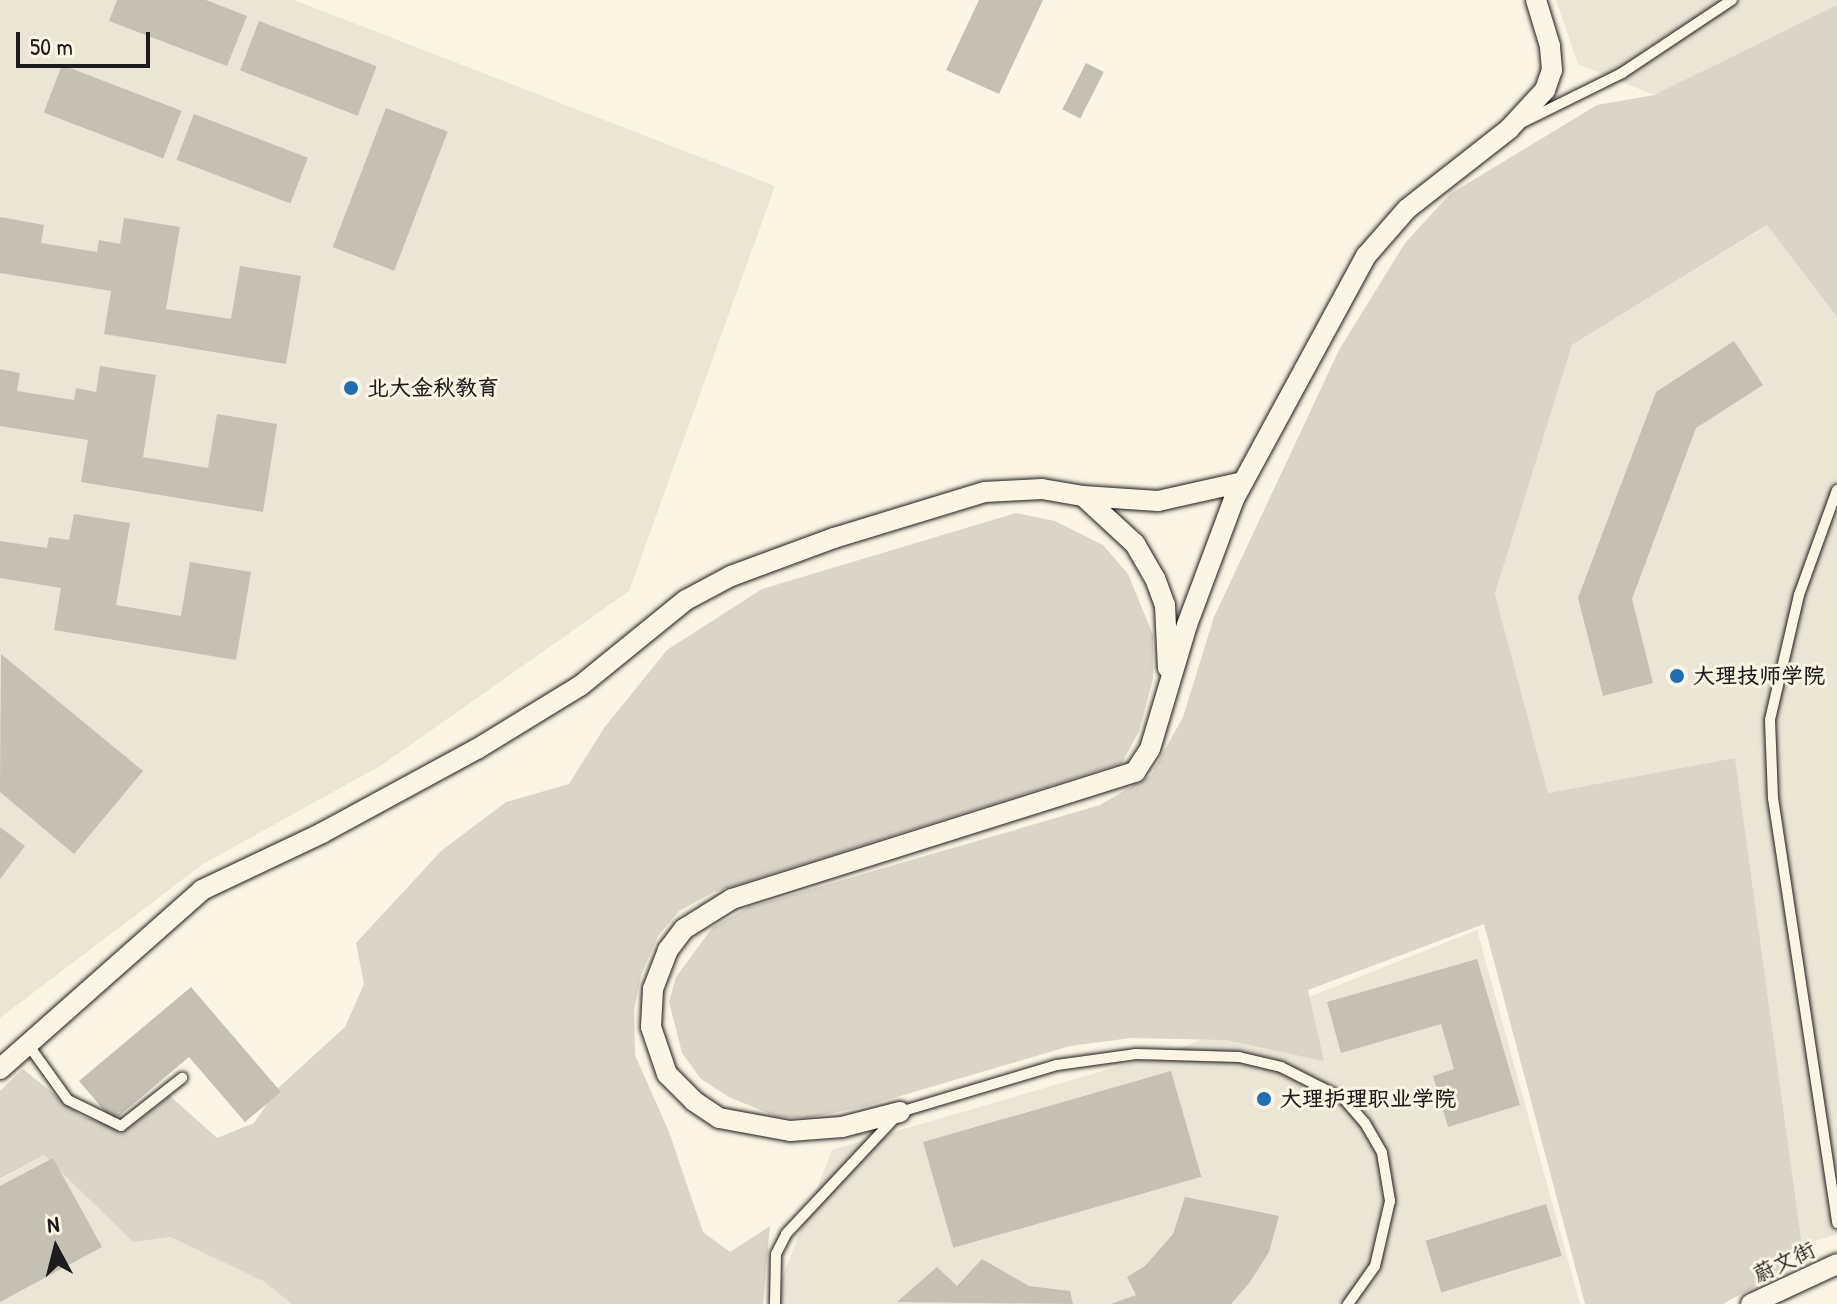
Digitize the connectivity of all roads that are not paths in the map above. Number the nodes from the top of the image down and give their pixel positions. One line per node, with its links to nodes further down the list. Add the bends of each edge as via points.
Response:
1 (1536, 0): 3 (street, via 1548,28 1552,70 1545,90)
2 (1732, 0): 3 (lane, via 1622,73)
3 (1509, 129): 4 (street, via 1432,186 1366,256)
4 (1243, 482): 6 (street, via 1158,501); 7 (street, via 1187,625)
5 (1837, 490): 12 (lane, via 1799,595 1770,720 1773,798)
6 (1083, 496): 7 (street, via 1135,544 1155,578 1165,605); 8 (street, via 1042,489 984,492 731,576 686,600 580,686 477,749 322,833 202,890)
7 (1169, 687): 11 (street, via 1150,749 1135,772 732,899 684,929 668,950 653,989 651,1027 667,1074 694,1101 719,1118 790,1131 842,1127)
8 (26, 1041): 9 (street); 10 (lane, via 68,1100 121,1126)
9 (0, 1069)
10 (182, 1078)
11 (900, 1112): 14 (lane, via 786,1234 776,1254); 15 (lane, via 1057,1065 1136,1054 1239,1057 1311,1077 1344,1099 1365,1123 1388,1177 1382,1246 1364,1289)
12 (1837, 1223)
13 (1837, 1264): 16 (street, 蔚文街)
14 (775, 1304)
15 (1348, 1304)
16 (1751, 1304)

